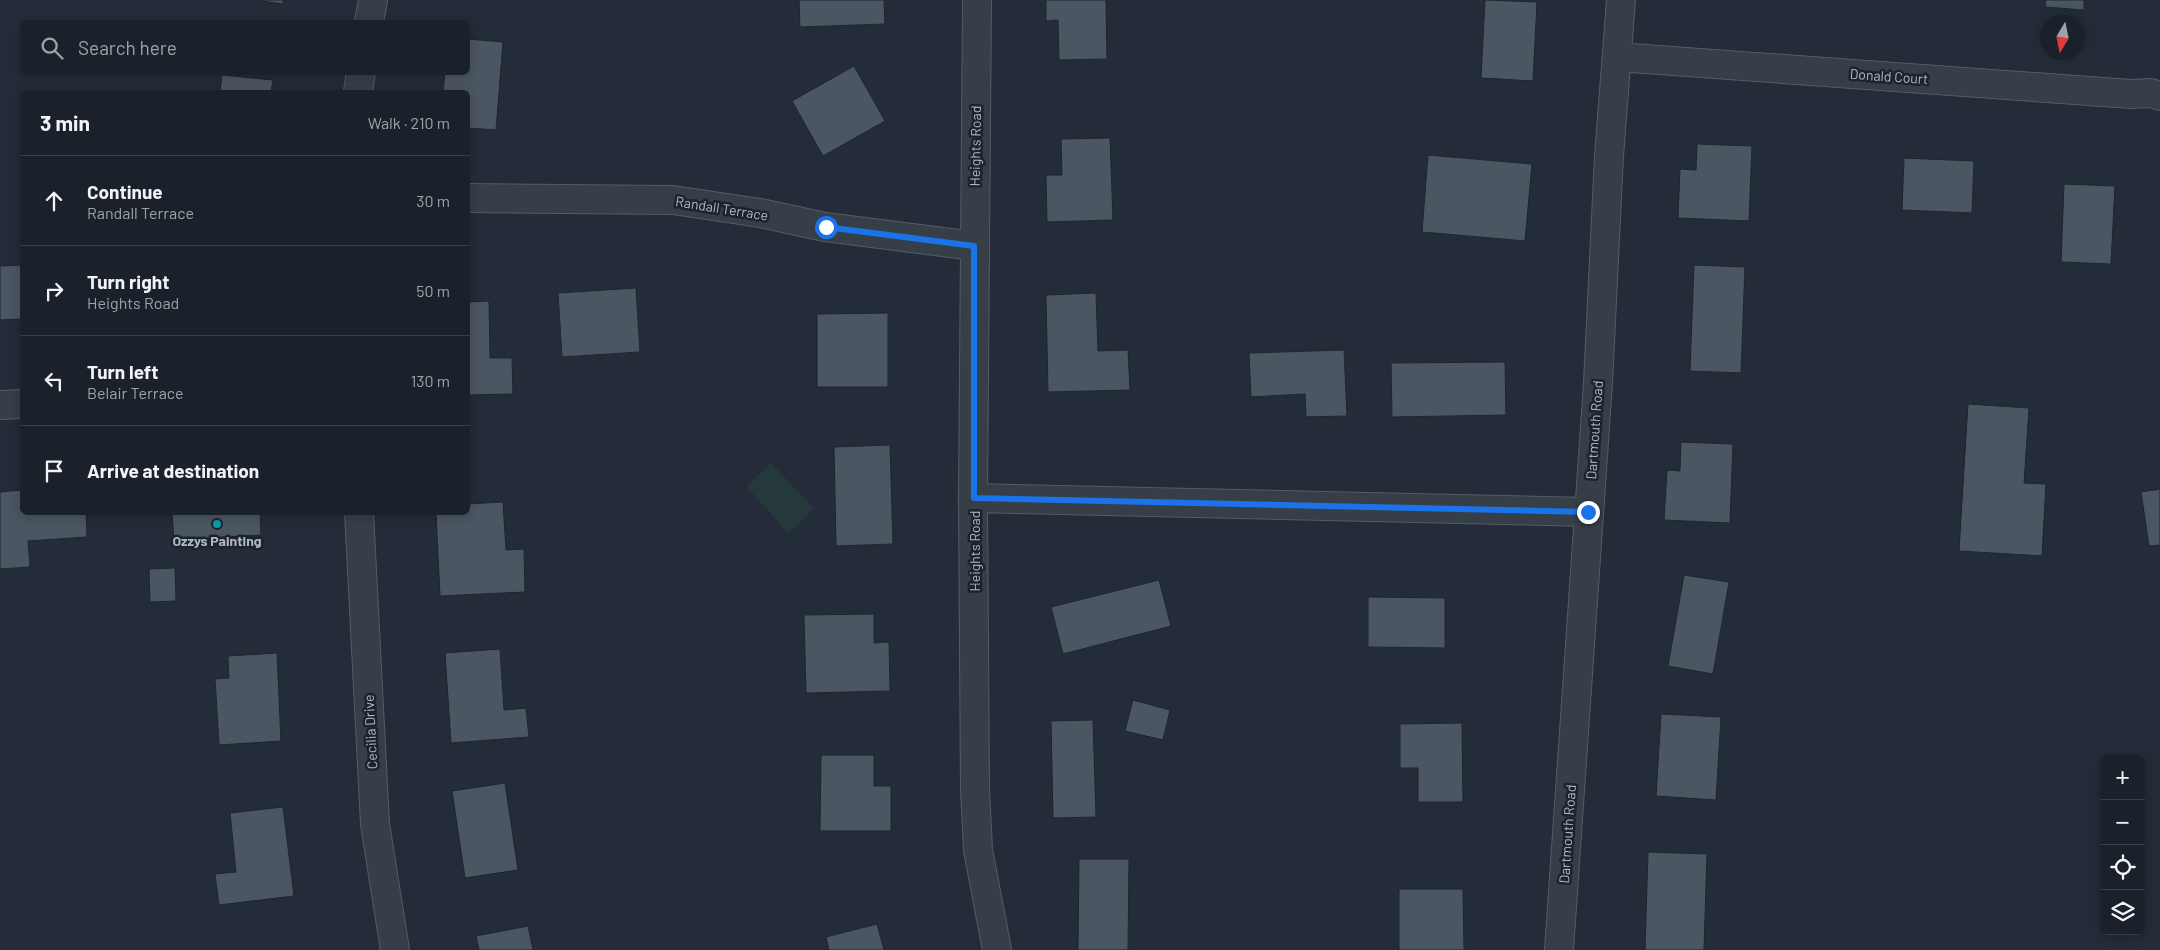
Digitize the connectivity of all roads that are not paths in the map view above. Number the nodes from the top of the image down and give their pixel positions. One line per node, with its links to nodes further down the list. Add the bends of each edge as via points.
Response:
1 (373, 0): 4 (street)
2 (977, 0): 10 (street, Heights Road)
3 (1621, 0): 5 (street, Dartmouth Road)
4 (369, 20)
5 (1617, 57): 8 (street, Donald Court); 14 (street, Dartmouth Road)
6 (361, 75): 7 (street)
7 (358, 90)
8 (2160, 96)
9 (470, 198): 10 (street, Randall Terrace, via 673,200 826,227)
10 (974, 246): 13 (street, Heights Road)
11 (20, 404): 12 (street)
12 (0, 405)
13 (974, 498): 14 (street); 17 (street, Heights Road, via 975,790 978,842)
14 (1588, 512): 18 (street, Dartmouth Road)
15 (359, 515): 16 (street, Cecilia Drive, via 375,824)
16 (396, 950)
17 (997, 950)
18 (1559, 950)

